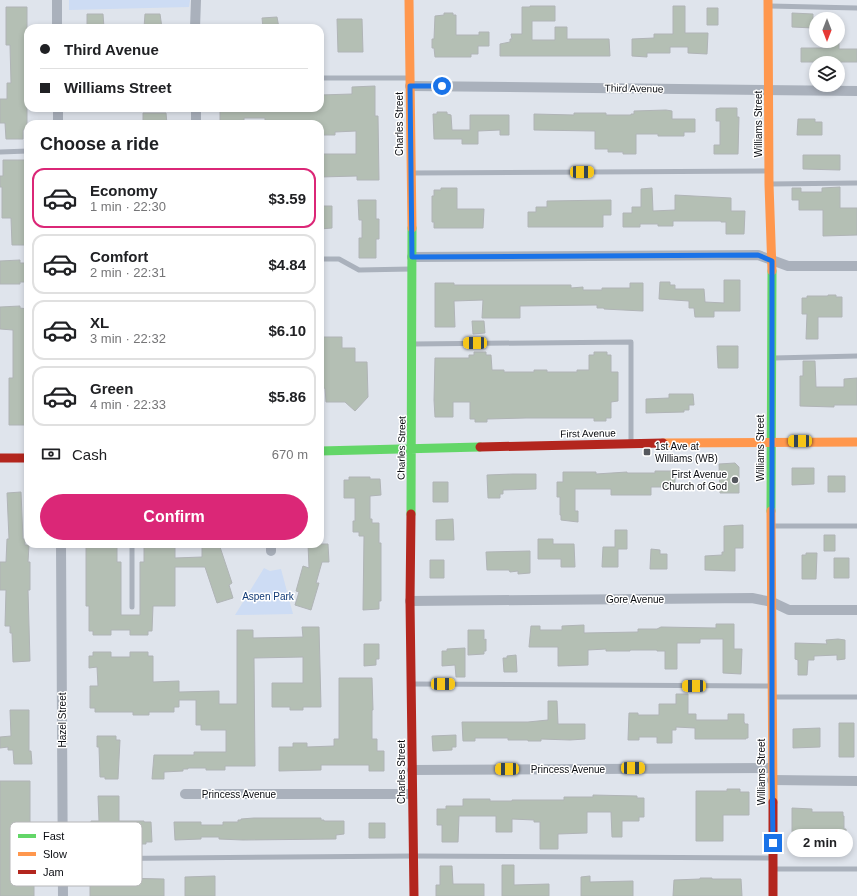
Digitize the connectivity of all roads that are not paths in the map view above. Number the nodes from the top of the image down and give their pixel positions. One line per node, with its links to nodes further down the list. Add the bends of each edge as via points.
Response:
1 (57, 0): 6 (street)
2 (196, 0): 7 (street)
3 (409, 0): 9 (street, Charles Street)
4 (768, 3): 5 (lane); 10 (street, Williams Street)
5 (857, 8)
6 (57, 24)
7 (195, 24)
8 (324, 78): 9 (lane)
9 (410, 82): 10 (street, Third Avenue); 15 (street, Charles Street)
10 (768, 90): 11 (street, Third Avenue); 14 (street, Williams Street)
11 (857, 91)
12 (24, 151): 13 (lane)
13 (0, 152)
14 (769, 171): 15 (lane); 17 (street, Williams Street)
15 (410, 173): 18 (street, Charles Street)
16 (857, 183): 17 (lane)
17 (769, 184): 20 (street, Williams Street)
18 (412, 257): 20 (street, via 758,255); 22 (street, Charles Street)
19 (324, 259): 22 (lane, via 339,258 359,270)
20 (772, 261): 21 (street, via 788,266); 25 (street, Williams Street)
21 (857, 266)
22 (412, 269): 23 (street, Charles Street)
23 (412, 344): 28 (lane, via 631,342); 29 (street, Charles Street)
24 (857, 356): 25 (lane)
25 (772, 358): 26 (street, Williams Street)
26 (771, 441): 27 (street, First Avenue); 28 (street, First Avenue); 33 (street, Williams Street)
27 (857, 442)
28 (631, 444): 29 (street, First Avenue)
29 (412, 448): 30 (street, First Avenue); 37 (street, Charles Street)
30 (324, 451)
31 (0, 458): 32 (street)
32 (24, 458)
33 (771, 526): 34 (lane); 38 (street, Williams Street)
34 (857, 526)
35 (61, 548): 51 (street, Hazel Street)
36 (132, 548): 39 (lane)
37 (410, 600): 38 (street, Gore Avenue, via 752,598); 41 (street, Charles Street)
38 (772, 602): 40 (street, Gore Avenue, via 789,610); 42 (street, Williams Street)
39 (132, 607)
40 (857, 610)
41 (412, 684): 42 (lane); 46 (street, Charles Street)
42 (772, 686): 44 (street, Williams Street)
43 (857, 697): 44 (lane)
44 (772, 698): 45 (street, Williams Street)
45 (772, 768): 46 (street, Princess Avenue); 47 (street, Williams Street)
46 (412, 770): 50 (street, Charles Street)
47 (772, 780): 48 (street); 54 (street, Williams Street)
48 (857, 781)
49 (186, 794): 50 (street, Princess Avenue)
50 (412, 794): 52 (street, Charles Street)
51 (63, 822)
52 (414, 856): 53 (lane); 54 (lane); 57 (street, Charles Street)
53 (142, 858)
54 (773, 858): 56 (street, Williams Street)
55 (857, 868): 56 (lane)
56 (773, 869): 58 (street, Williams Street)
57 (414, 896)
58 (773, 896)

